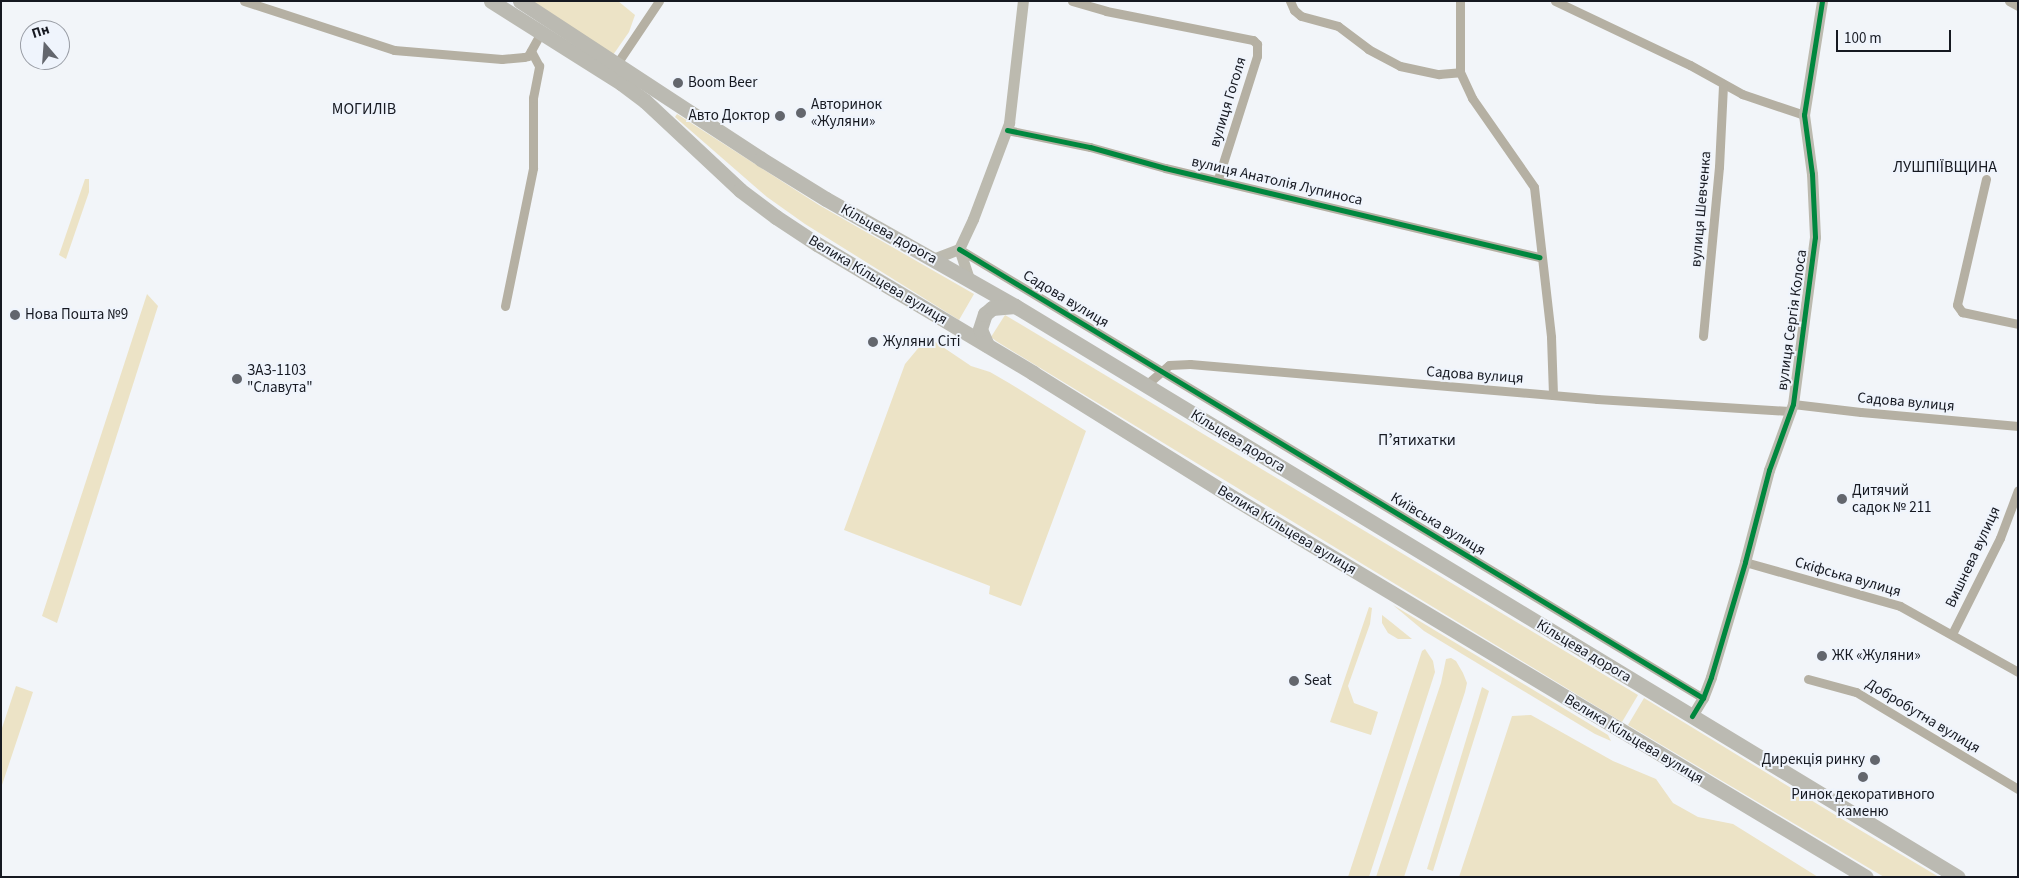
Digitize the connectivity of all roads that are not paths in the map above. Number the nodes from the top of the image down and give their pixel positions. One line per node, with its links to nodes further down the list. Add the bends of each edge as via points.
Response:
1 (244, 1): 14 (street, via 394,50 502,59 528,56)
2 (491, 1): 13 (highway)
3 (520, 1): 15 (highway, Кільцева дорога)
4 (659, 1): 15 (street)
5 (1023, 1): 19 (street)
6 (1072, 1): 20 (street, вулиця Гоголя, via 1106,11 1253,40 1257,44 1257,56)
7 (1290, 1): 16 (street, via 1301,16 1338,26 1383,59 1431,73)
8 (1460, 1): 16 (street)
9 (1555, 1): 17 (street)
10 (1822, 1): 18 (street, вулиця Сергія Колоса)
11 (2009, 1): 12 (street)
12 (2018, 6)
13 (541, 32): 14 (street); 30 (highway, Велика Кільцева вулиця, via 645,101 718,170 787,225)
14 (531, 52): 26 (street, via 540,66 533,98 533,168)
15 (616, 65): 24 (highway, Кільцева дорога, via 826,199)
16 (1460, 72): 23 (street, via 1472,98 1533,183)
17 (1724, 84): 18 (street, via 1773,106); 29 (street, вулиця Шевченка)
18 (1804, 115): 34 (street, вулиця Сергія Колоса, via 1812,174 1815,238)
19 (1007, 130): 20 (street, вулиця Анатолія Лупиноса); 22 (street)
20 (1218, 178): 23 (street, вулиця Анатолія Лупиноса)
21 (1986, 179): 28 (street, via 1957,305 1962,312)
22 (959, 248): 24 (street); 25 (street); 31 (street, Садова вулиця)
23 (1540, 257): 33 (street, via 1551,337)
24 (933, 258): 25 (highway, Кільцева дорога)
25 (969, 279): 27 (highway, Кільцева дорога)
26 (505, 306)
27 (1015, 306): 30 (highway, via 992,308 985,314 980,329); 32 (highway, Кільцева дорога)
28 (2018, 324)
29 (1703, 336)
30 (987, 345): 44 (highway, Велика Кільцева вулиця, via 1245,506)
31 (1160, 370): 32 (street); 33 (street, Садова вулиця, via 1169,365 1190,364); 41 (street, Київська вулиця)
32 (1146, 386): 42 (highway, Кільцева дорога)
33 (1553, 395): 34 (street, Садова вулиця)
34 (1791, 407): 35 (street, Садова вулиця); 37 (street, вулиця Сергія Колоса, via 1769,470)
35 (2018, 426)
36 (2018, 490): 38 (street, Вишнева вулиця, via 2000,538)
37 (1745, 562): 38 (street, Скіфська вулиця, via 1900,606); 41 (street, вулиця Сергія Колоса)
38 (1952, 634): 39 (street, Скіфська вулиця)
39 (2018, 672)
40 (1808, 679): 43 (street, Добробутна вулиця, via 1856,692)
41 (1703, 698): 42 (street, вулиця Сергія Колоса)
42 (1692, 716): 45 (highway, Кільцева дорога)
43 (2018, 789)
44 (1866, 877)
45 (1958, 877)

